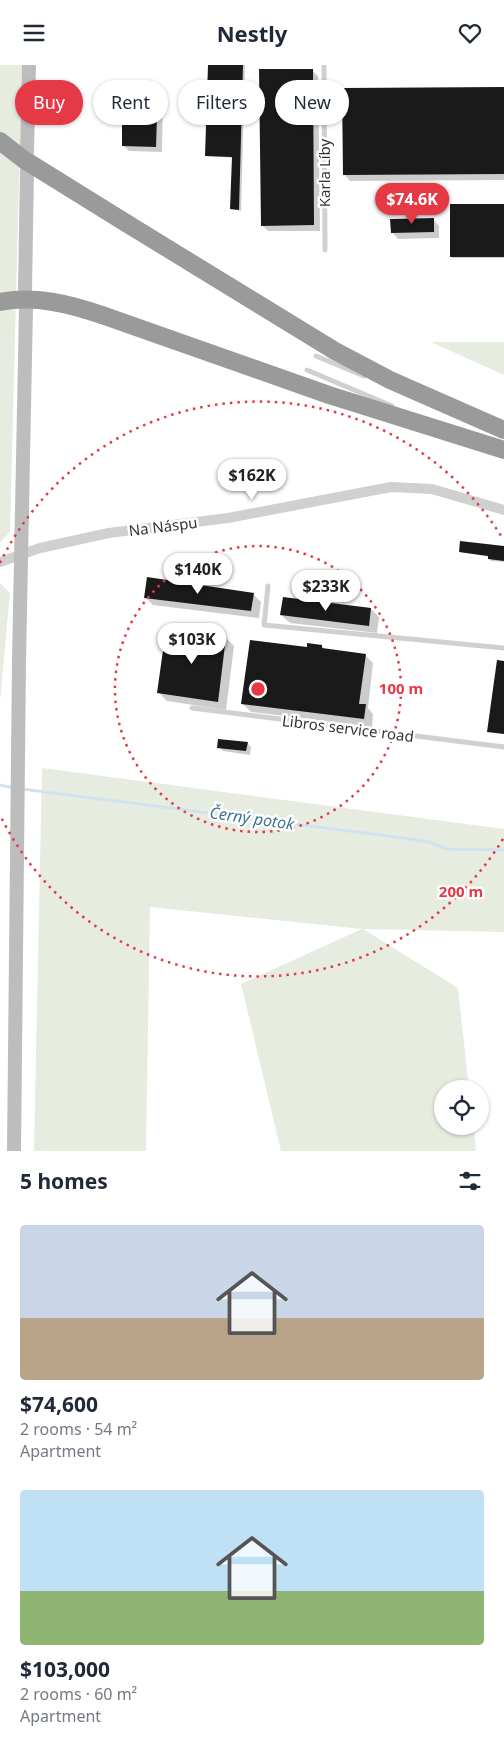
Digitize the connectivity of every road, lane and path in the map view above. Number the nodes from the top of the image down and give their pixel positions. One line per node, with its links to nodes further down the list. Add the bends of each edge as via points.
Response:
1 (29, 65): 4 (street)
2 (324, 65): 6 (lane, Karla Líby)
3 (0, 141): 14 (highway, bridge, via 23,159 335,351 390,380)
4 (27, 152)
5 (27, 170): 7 (street)
6 (325, 250)
7 (26, 291)
8 (0, 302): 15 (highway, bridge, via 47,300 102,315 328,395)
9 (26, 307): 17 (street)
10 (316, 356): 12 (lane)
11 (307, 371): 15 (lane)
12 (367, 377)
13 (375, 380): 14 (lane)
14 (504, 431)
15 (501, 448)
16 (504, 509): 17 (street, Na Náspu, via 432,489 390,487 228,518 109,533)
17 (22, 554): 18 (street, Na Náspu); 23 (street)
18 (0, 562)
19 (268, 586): 20 (lane, via 264,625)
20 (504, 648)
21 (192, 708): 22 (lane, Libros service road)
22 (504, 747)
23 (14, 1151)

